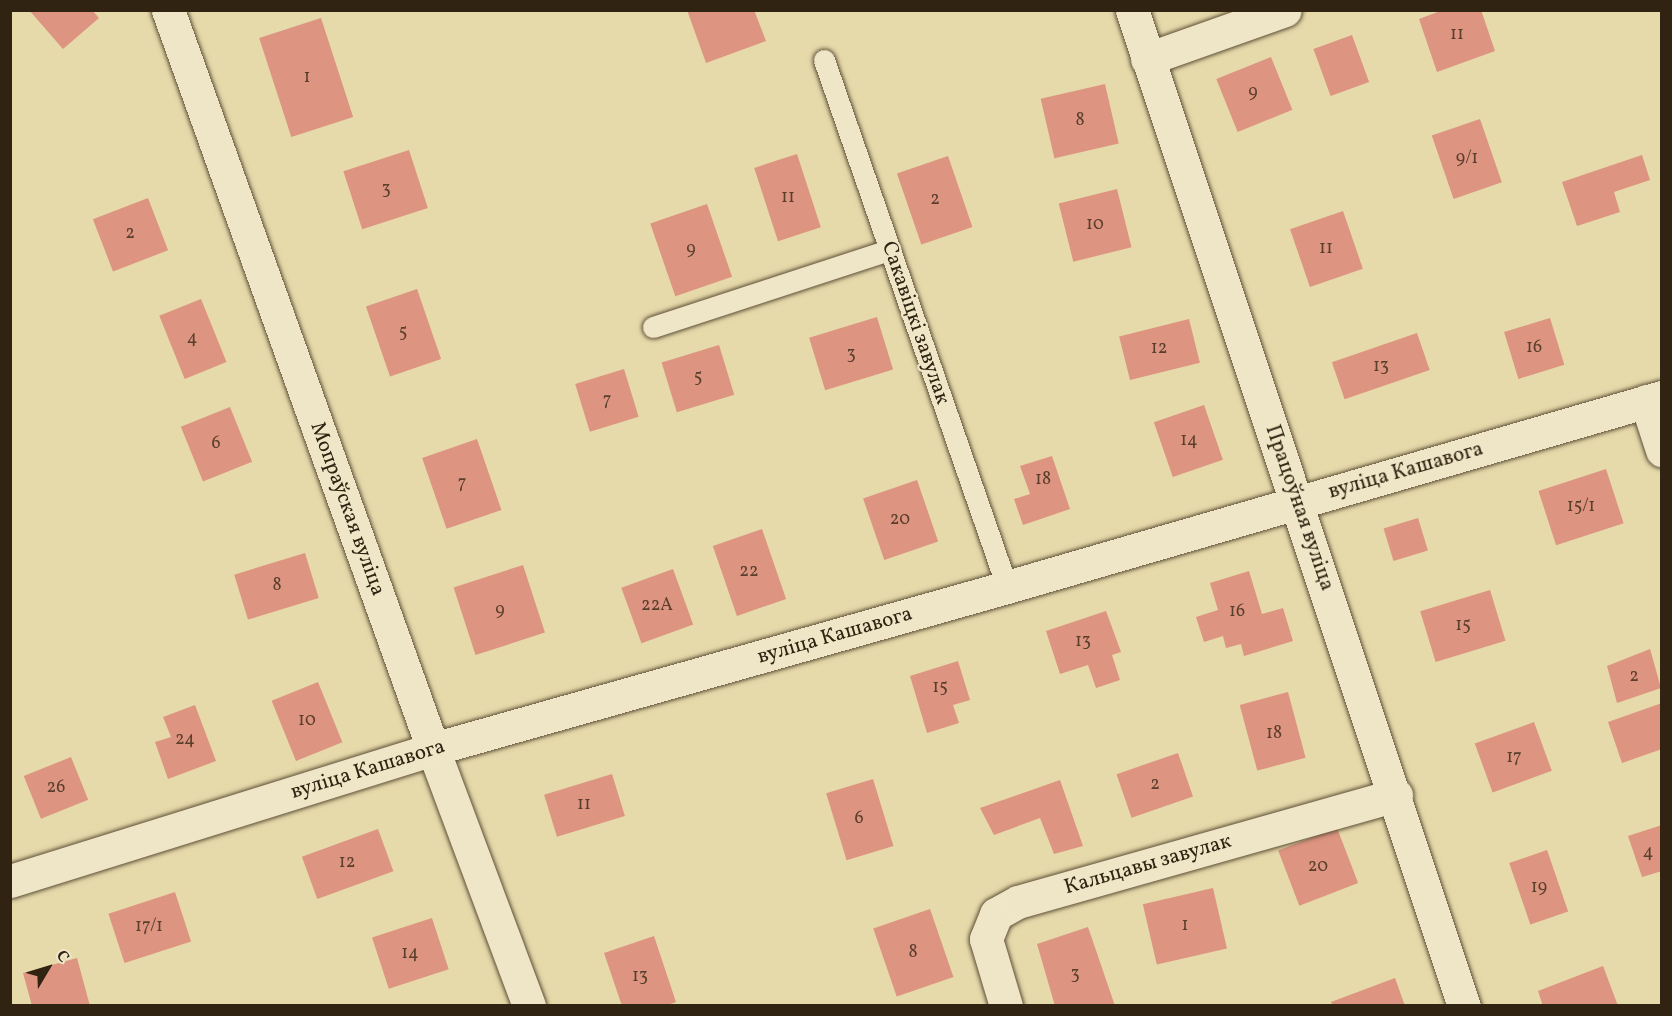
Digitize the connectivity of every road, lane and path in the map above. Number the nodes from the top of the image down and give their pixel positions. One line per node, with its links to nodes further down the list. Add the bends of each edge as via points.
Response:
1 (168, 10): 12 (street, Мопраўская вуліца)
2 (1132, 10): 4 (street, Працоўная вуліца)
3 (1285, 10): 4 (street)
4 (1147, 59): 10 (street, Працоўная вуліца)
5 (824, 60): 6 (lane, Сакавіцкі завулак)
6 (889, 250): 7 (lane); 11 (lane, Сакавіцкі завулак)
7 (653, 327)
8 (1654, 399): 9 (street); 10 (street, вуліца Кашавога)
9 (1662, 450)
10 (1297, 502): 11 (street, вуліца Кашавога); 13 (street, Працоўная вуліца)
11 (1007, 587): 12 (street, вуліца Кашавога)
12 (433, 749): 14 (street, вуліца Кашавога); 15 (street, Мопраўская вуліца)
13 (1396, 795): 16 (street, Кальцавы завулак, via 1018,902 996,914 986,939); 17 (street, Працоўная вуліца)
14 (10, 880)
15 (529, 1005)
16 (1006, 1005)
17 (1464, 1005)

